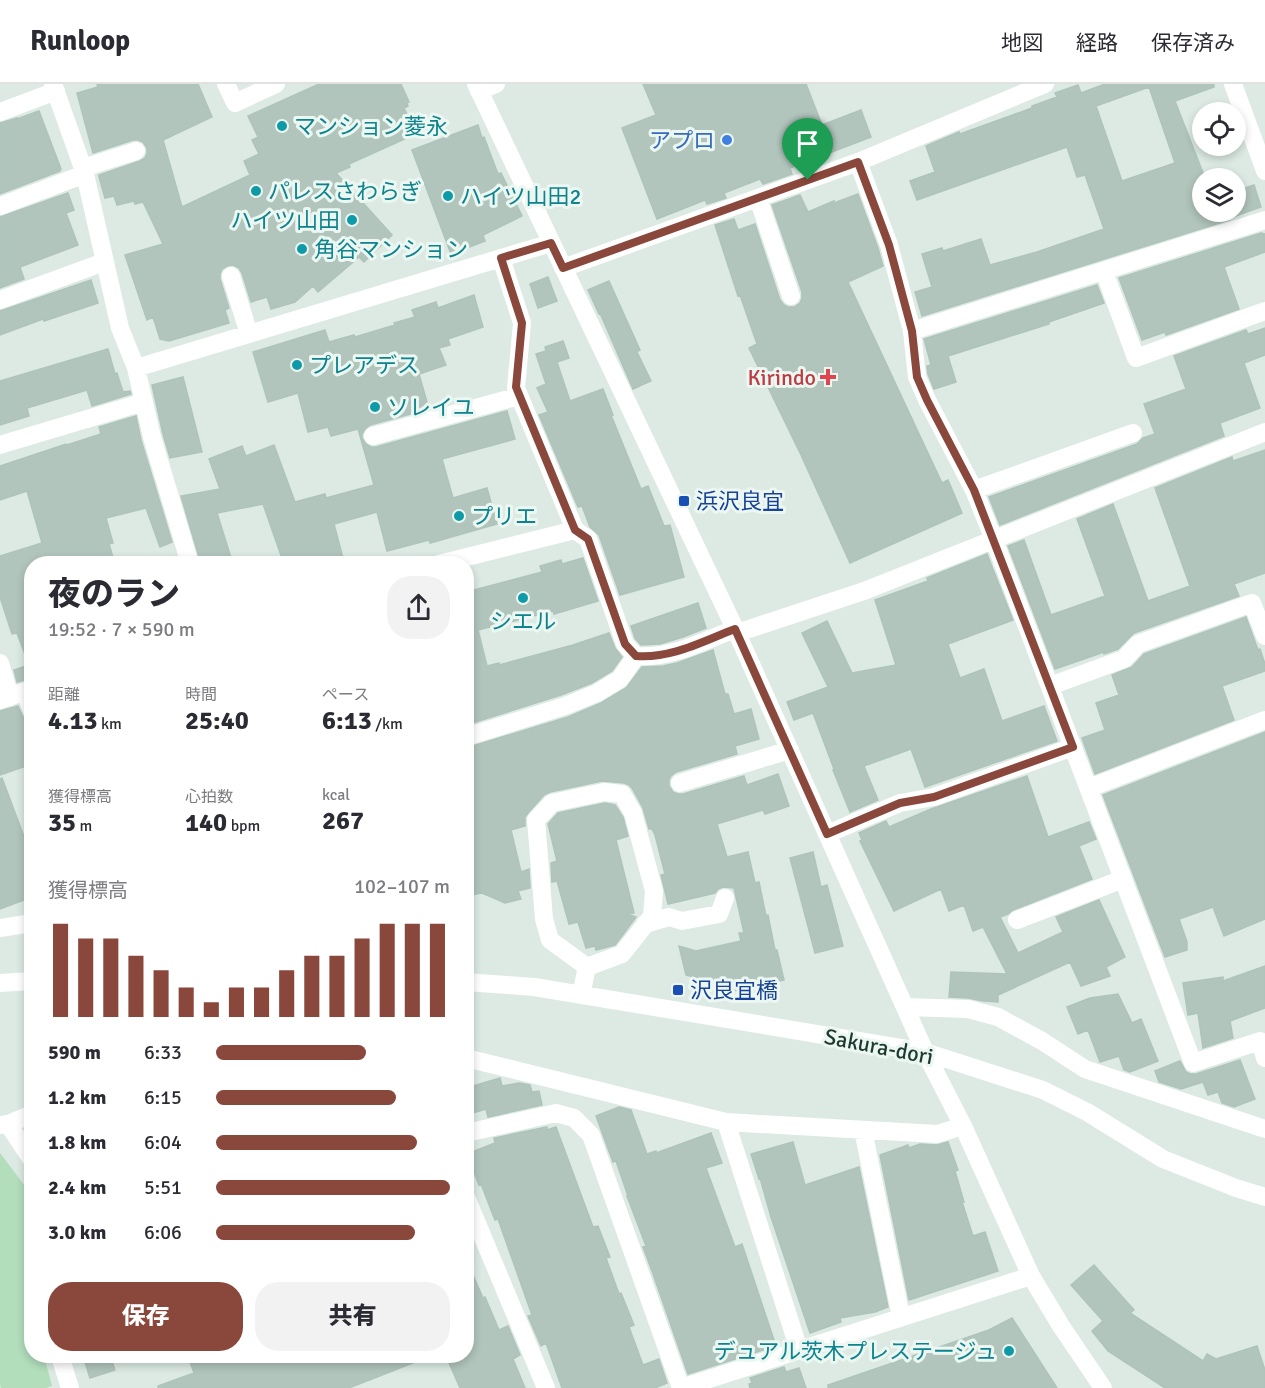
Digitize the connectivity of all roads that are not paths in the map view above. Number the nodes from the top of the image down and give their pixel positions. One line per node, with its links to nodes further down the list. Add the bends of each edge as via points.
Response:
1 (226, 84): 2 (street, via 234,103)
2 (276, 84)
3 (496, 84): 7 (street)
4 (1045, 84): 10 (street)
5 (1233, 84): 12 (street)
6 (55, 87): 8 (street); 11 (street)
7 (478, 87): 16 (street)
8 (0, 112)
9 (136, 151): 11 (street)
10 (858, 162): 13 (street); 25 (street, via 889,245)
11 (84, 171): 14 (street); 18 (street)
12 (1265, 171)
13 (758, 198): 19 (street); 22 (street)
14 (0, 206)
15 (1265, 220): 20 (street)
16 (551, 243): 17 (street); 19 (street)
17 (501, 258): 26 (street); 28 (street, via 522,323 516,387)
18 (104, 262): 23 (street); 27 (street, via 120,328)
19 (563, 268): 39 (street)
20 (1104, 271): 24 (street, via 1136,358); 25 (street)
21 (231, 276): 26 (street)
22 (791, 296)
23 (0, 300)
24 (1265, 311)
25 (912, 331): 34 (street, via 917,377)
26 (249, 334): 27 (street)
27 (136, 368): 29 (street)
28 (519, 396): 32 (street); 35 (street)
29 (144, 402): 33 (street); 37 (street)
30 (1265, 432): 36 (street)
31 (1133, 433): 34 (street)
32 (373, 436)
33 (0, 445)
34 (974, 490): 36 (street)
35 (575, 530): 38 (street); 41 (street, via 588,539 625,644)
36 (994, 540): 39 (street, via 864,591); 43 (street)
37 (188, 556)
38 (471, 556)
39 (736, 631): 41 (street, via 675,652); 48 (street)
40 (1265, 636): 43 (street, via 1251,603 1138,644 1124,659)
41 (636, 656): 46 (street, via 620,679 597,693)
42 (0, 663): 44 (street)
43 (1050, 686): 47 (street)
44 (17, 695)
45 (1265, 720): 50 (street)
46 (474, 734)
47 (1073, 747): 50 (street); 51 (street, via 934,797 900,803)
48 (789, 750): 49 (street); 51 (street)
49 (680, 783)
50 (1089, 788): 52 (street)
51 (827, 834): 63 (street)
52 (1123, 879): 54 (street); 65 (street, via 1193,1063 1260,1041)
53 (725, 898): 56 (street, via 719,914 682,921 669,917)
54 (1017, 920)
55 (24, 924): 57 (street)
56 (645, 924): 58 (street, via 622,954); 58 (street, via 652,916 654,891 633,813 622,794 604,792 552,803 536,820 544,919 550,940)
57 (0, 927)
58 (587, 967): 62 (street)
59 (24, 982): 60 (street)
60 (0, 983)
61 (474, 983): 62 (street, Sakura-dori)
62 (581, 995): 64 (street, Sakura-dori)
63 (905, 1006): 64 (street); 70 (street, via 968,1009 998,1017 1084,1069)
64 (925, 1052): 71 (street); 75 (street, Sakura-dori, via 1043,1090 1163,1159)
65 (1265, 1058)
66 (474, 1060): 68 (street)
67 (24, 1117): 69 (street)
68 (726, 1122): 72 (street); 79 (street)
69 (4, 1124): 74 (street)
70 (1264, 1125)
71 (963, 1126): 72 (street, via 937,1134); 77 (street)
72 (863, 1130): 78 (street)
73 (474, 1131): 83 (street, via 556,1113 574,1118 591,1135)
74 (24, 1150)
75 (1265, 1197)
76 (474, 1216): 82 (street)
77 (1031, 1276): 78 (street); 84 (street)
78 (901, 1317): 79 (street)
79 (799, 1350): 83 (street)
80 (62, 1363): 81 (street)
81 (70, 1388)
82 (546, 1388)
83 (681, 1388)
84 (1103, 1388)

